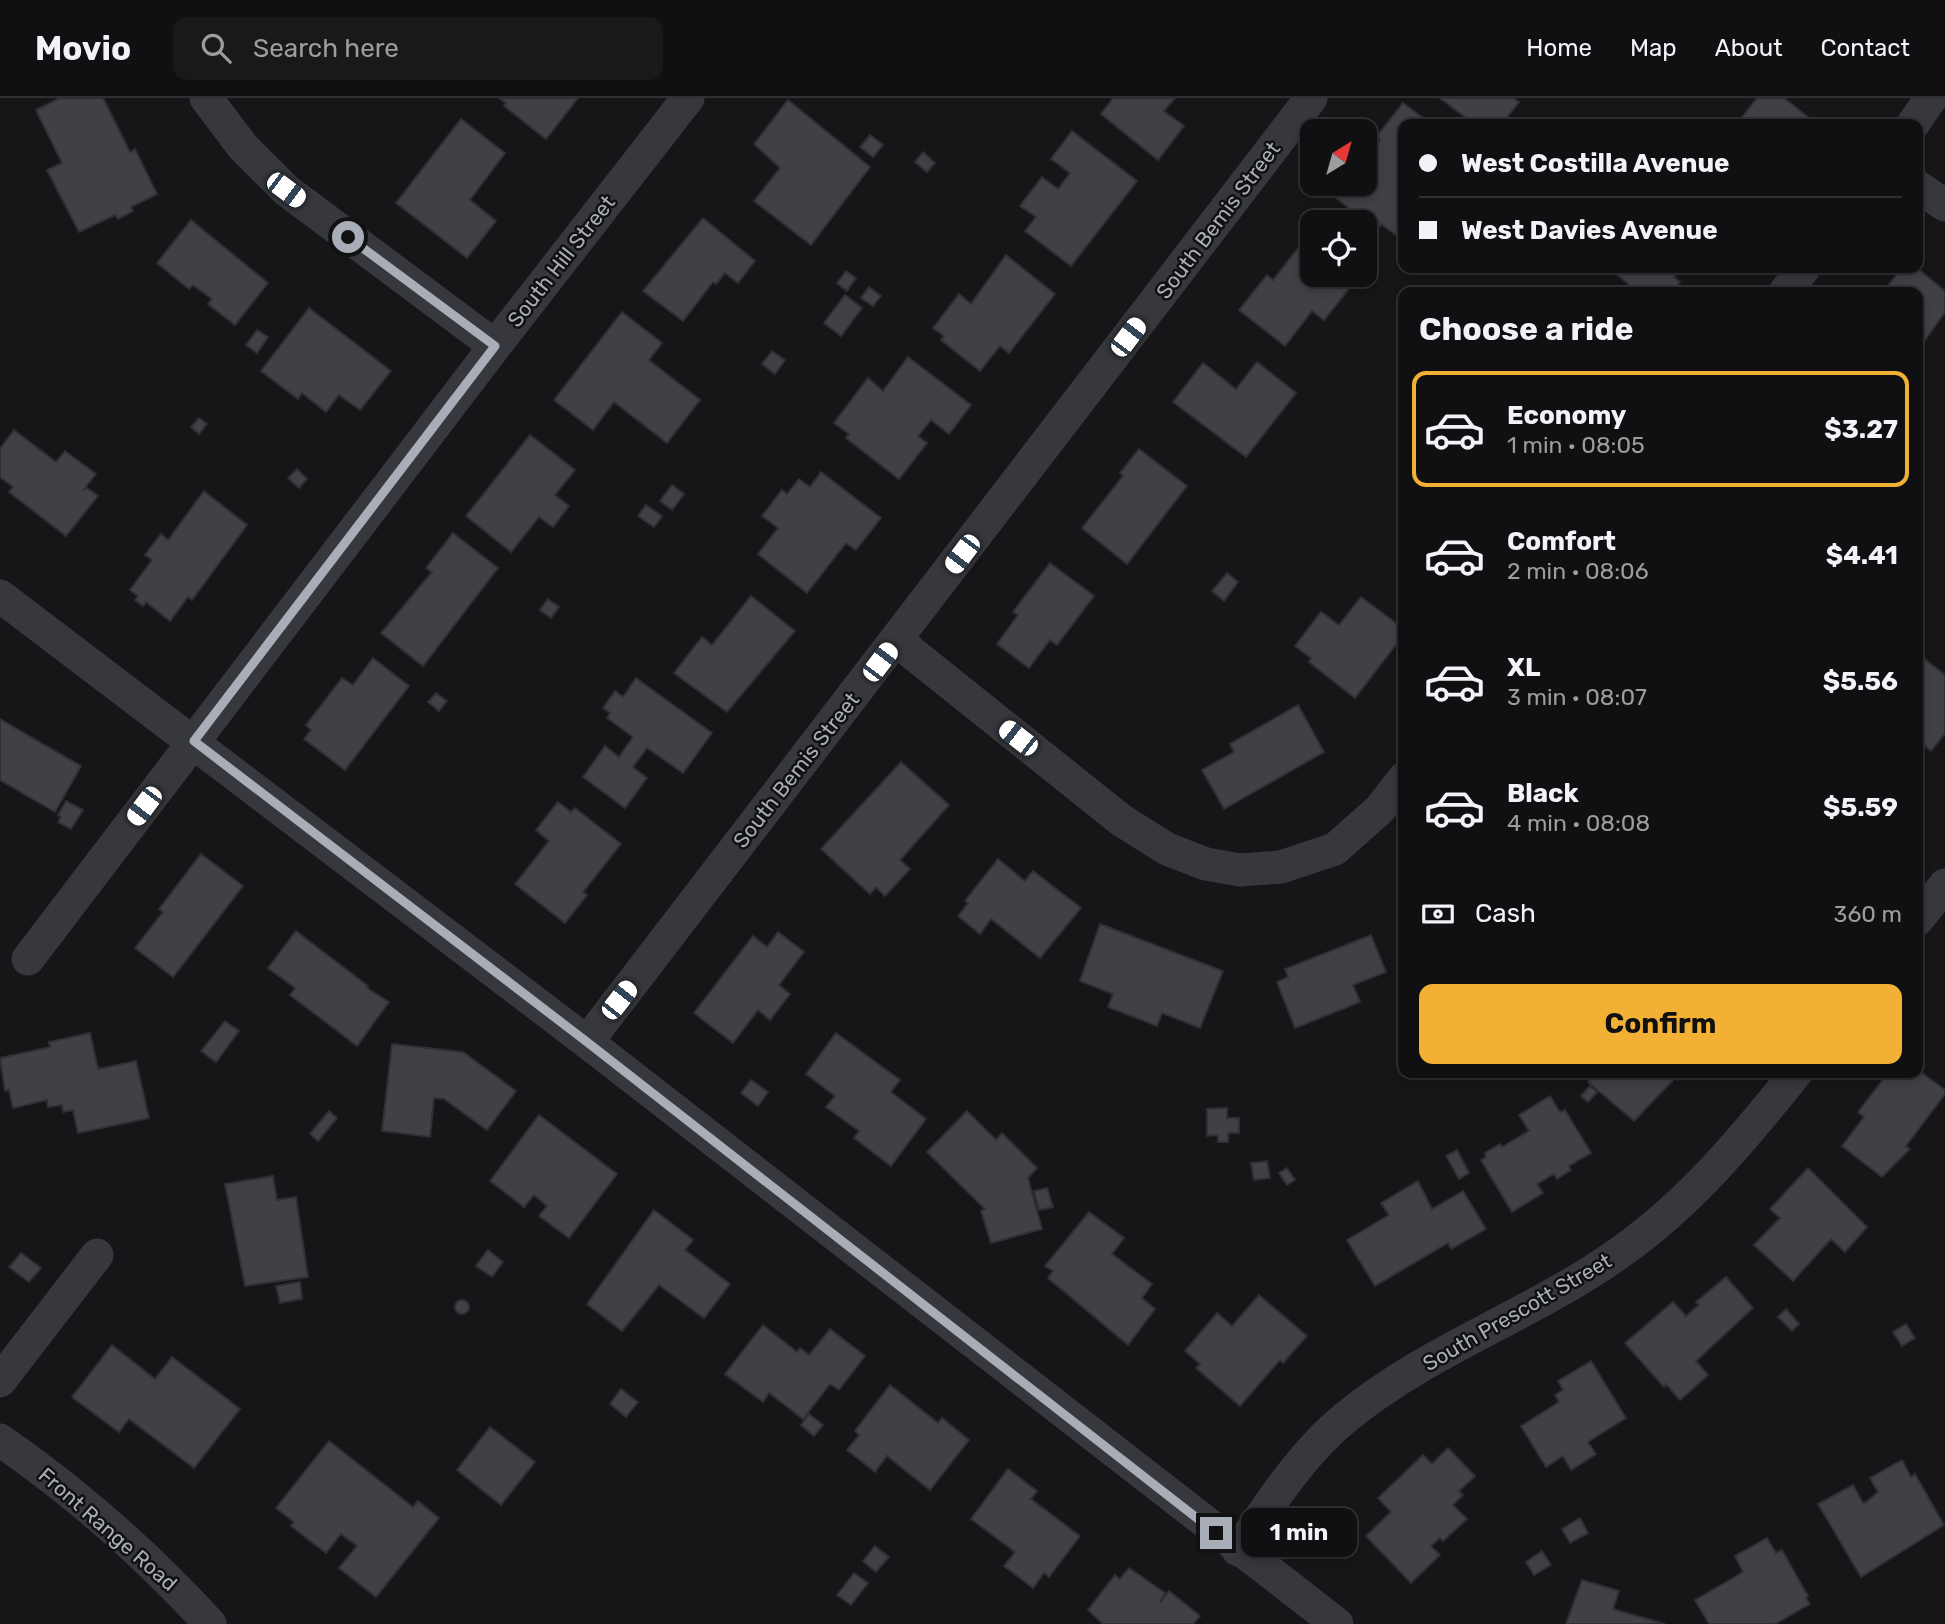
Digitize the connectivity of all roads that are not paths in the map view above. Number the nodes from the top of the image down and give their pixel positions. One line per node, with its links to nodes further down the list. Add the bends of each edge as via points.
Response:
1 (206, 98): 10 (street, via 243,147 286,190)
2 (688, 98): 10 (street, South Hill Street)
3 (1311, 98): 12 (street, South Bemis Street)
4 (1931, 98): 5 (street)
5 (1916, 119)
6 (1923, 190): 7 (street)
7 (1945, 205)
8 (1800, 273): 9 (street)
9 (1789, 287)
10 (495, 346): 13 (street, South Hill Street)
11 (0, 596): 13 (street)
12 (896, 640): 14 (street, via 1121,820 1167,849 1206,864 1240,870 1281,867 1335,849 1380,809); 18 (street, South Bemis Street)
13 (194, 741): 17 (street, South Hill Street); 18 (street)
14 (1398, 786)
15 (1945, 885): 16 (street)
16 (1923, 913)
17 (28, 959)
18 (587, 1042): 23 (street)
19 (1792, 1078): 23 (street, South Prescott Street, via 1740,1143 1681,1204 1623,1250 1573,1284 1394,1382 1344,1418 1287,1479)
20 (97, 1255): 21 (street)
21 (0, 1381)
22 (0, 1440): 24 (street, Front Range Road, via 65,1485 164,1573)
23 (1238, 1550): 25 (street)
24 (210, 1624)
25 (1338, 1624)

